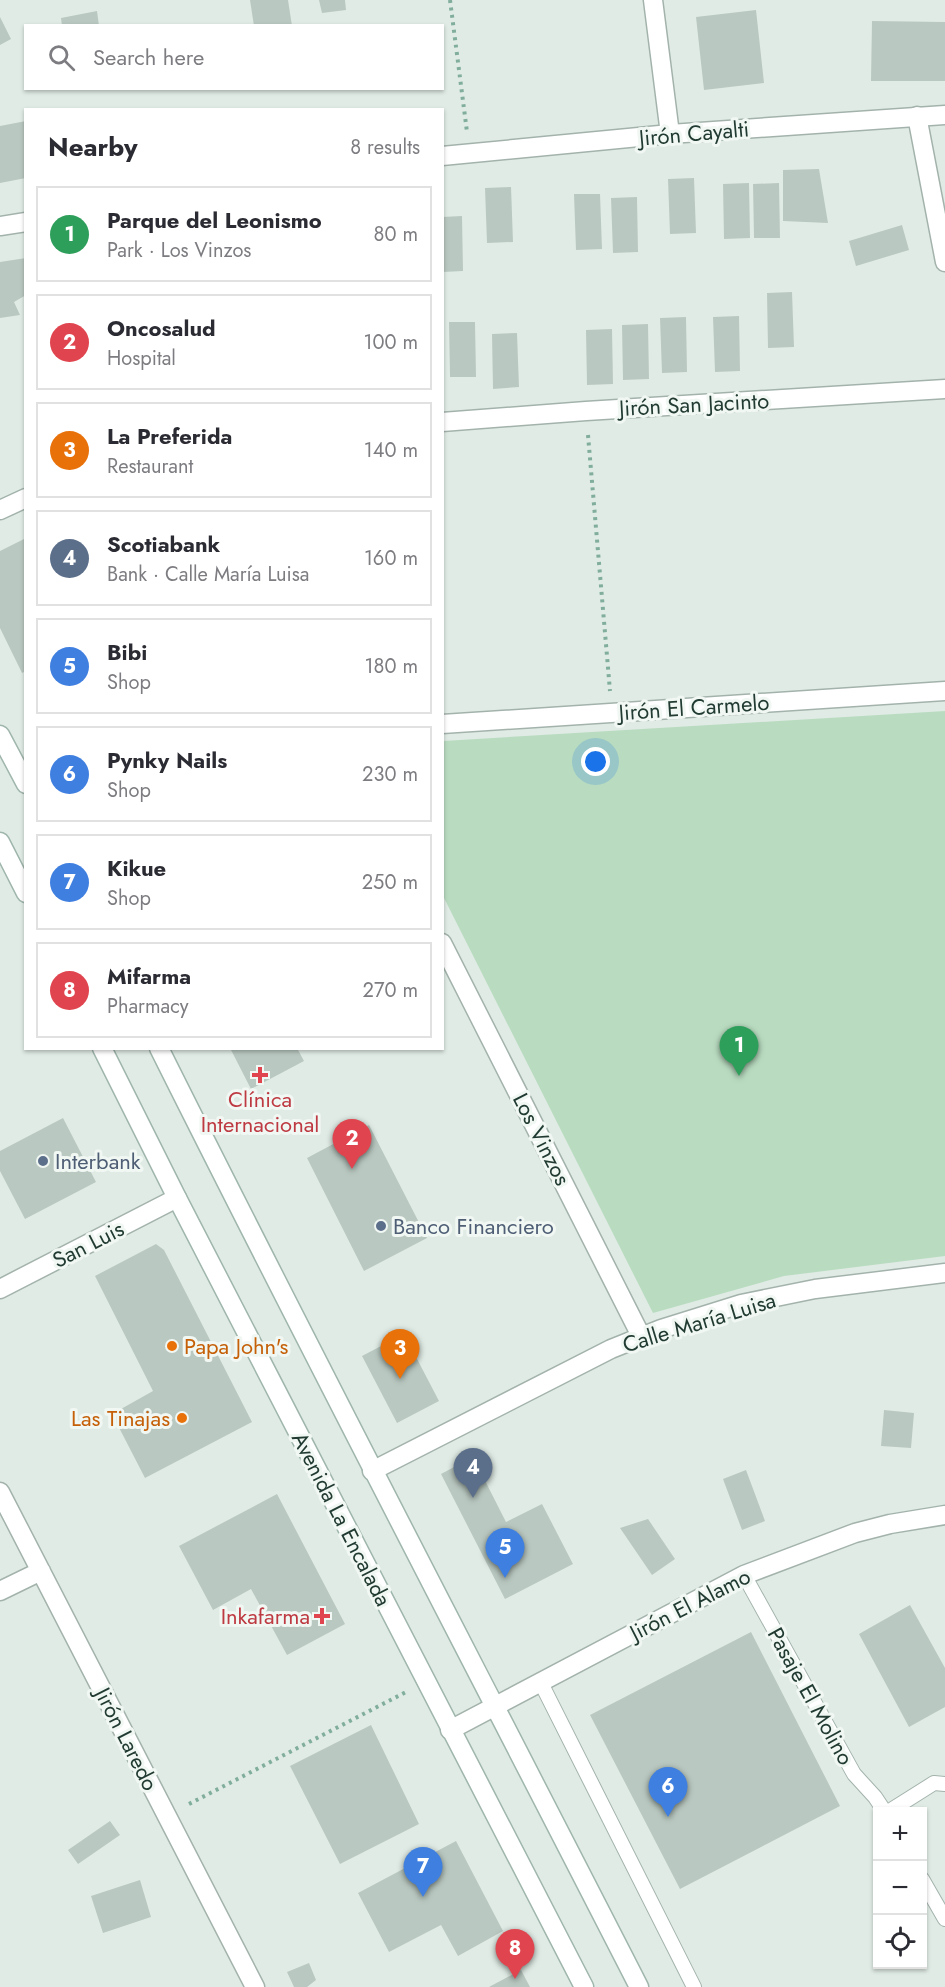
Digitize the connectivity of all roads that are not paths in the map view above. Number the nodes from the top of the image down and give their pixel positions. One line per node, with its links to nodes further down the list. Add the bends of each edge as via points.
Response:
1 (653, 0): 4 (street)
2 (945, 114): 3 (street, Jirón Cayalti)
3 (917, 116): 4 (street, Jirón Cayalti); 8 (street)
4 (670, 134): 5 (street, Jirón Cayalti)
5 (444, 156)
6 (24, 222): 7 (street)
7 (0, 226)
8 (945, 262)
9 (945, 389): 10 (street, Jirón San Jacinto)
10 (444, 422)
11 (24, 499): 12 (street)
12 (0, 510)
13 (945, 691): 14 (street, Jirón El Carmelo)
14 (444, 724)
15 (0, 735): 16 (street)
16 (24, 780)
17 (0, 842): 18 (street)
18 (24, 889)
19 (444, 947): 25 (street, Los Vinzos)
20 (103, 1050): 22 (street, Avenida La Encalada)
21 (160, 1050): 26 (street)
22 (177, 1198): 24 (street, San Luis); 34 (street, Avenida La Encalada)
23 (945, 1273): 25 (street, Calle María Luisa, via 794,1293 741,1304)
24 (0, 1289)
25 (641, 1336): 26 (street, Calle María Luisa)
26 (372, 1471): 33 (street)
27 (0, 1492): 29 (street, Jirón Laredo)
28 (945, 1515): 30 (street, Jirón El Alamo, via 855,1533)
29 (41, 1571): 31 (street); 40 (street, Jirón Laredo)
30 (744, 1575): 32 (street, Jirón El Alamo); 36 (lane, Pasaje El Molino, via 854,1774)
31 (0, 1591)
32 (540, 1681): 33 (street, Jirón El Alamo); 43 (lane)
33 (495, 1705): 34 (street, Jirón El Alamo); 42 (street)
34 (450, 1730): 41 (street, Avenida La Encalada)
35 (945, 1784): 37 (lane, via 934,1783)
36 (883, 1807)
37 (895, 1807)
38 (927, 1888): 39 (lane)
39 (945, 1920)
40 (255, 1987)
41 (584, 1987)
42 (639, 1987)
43 (694, 1987)

